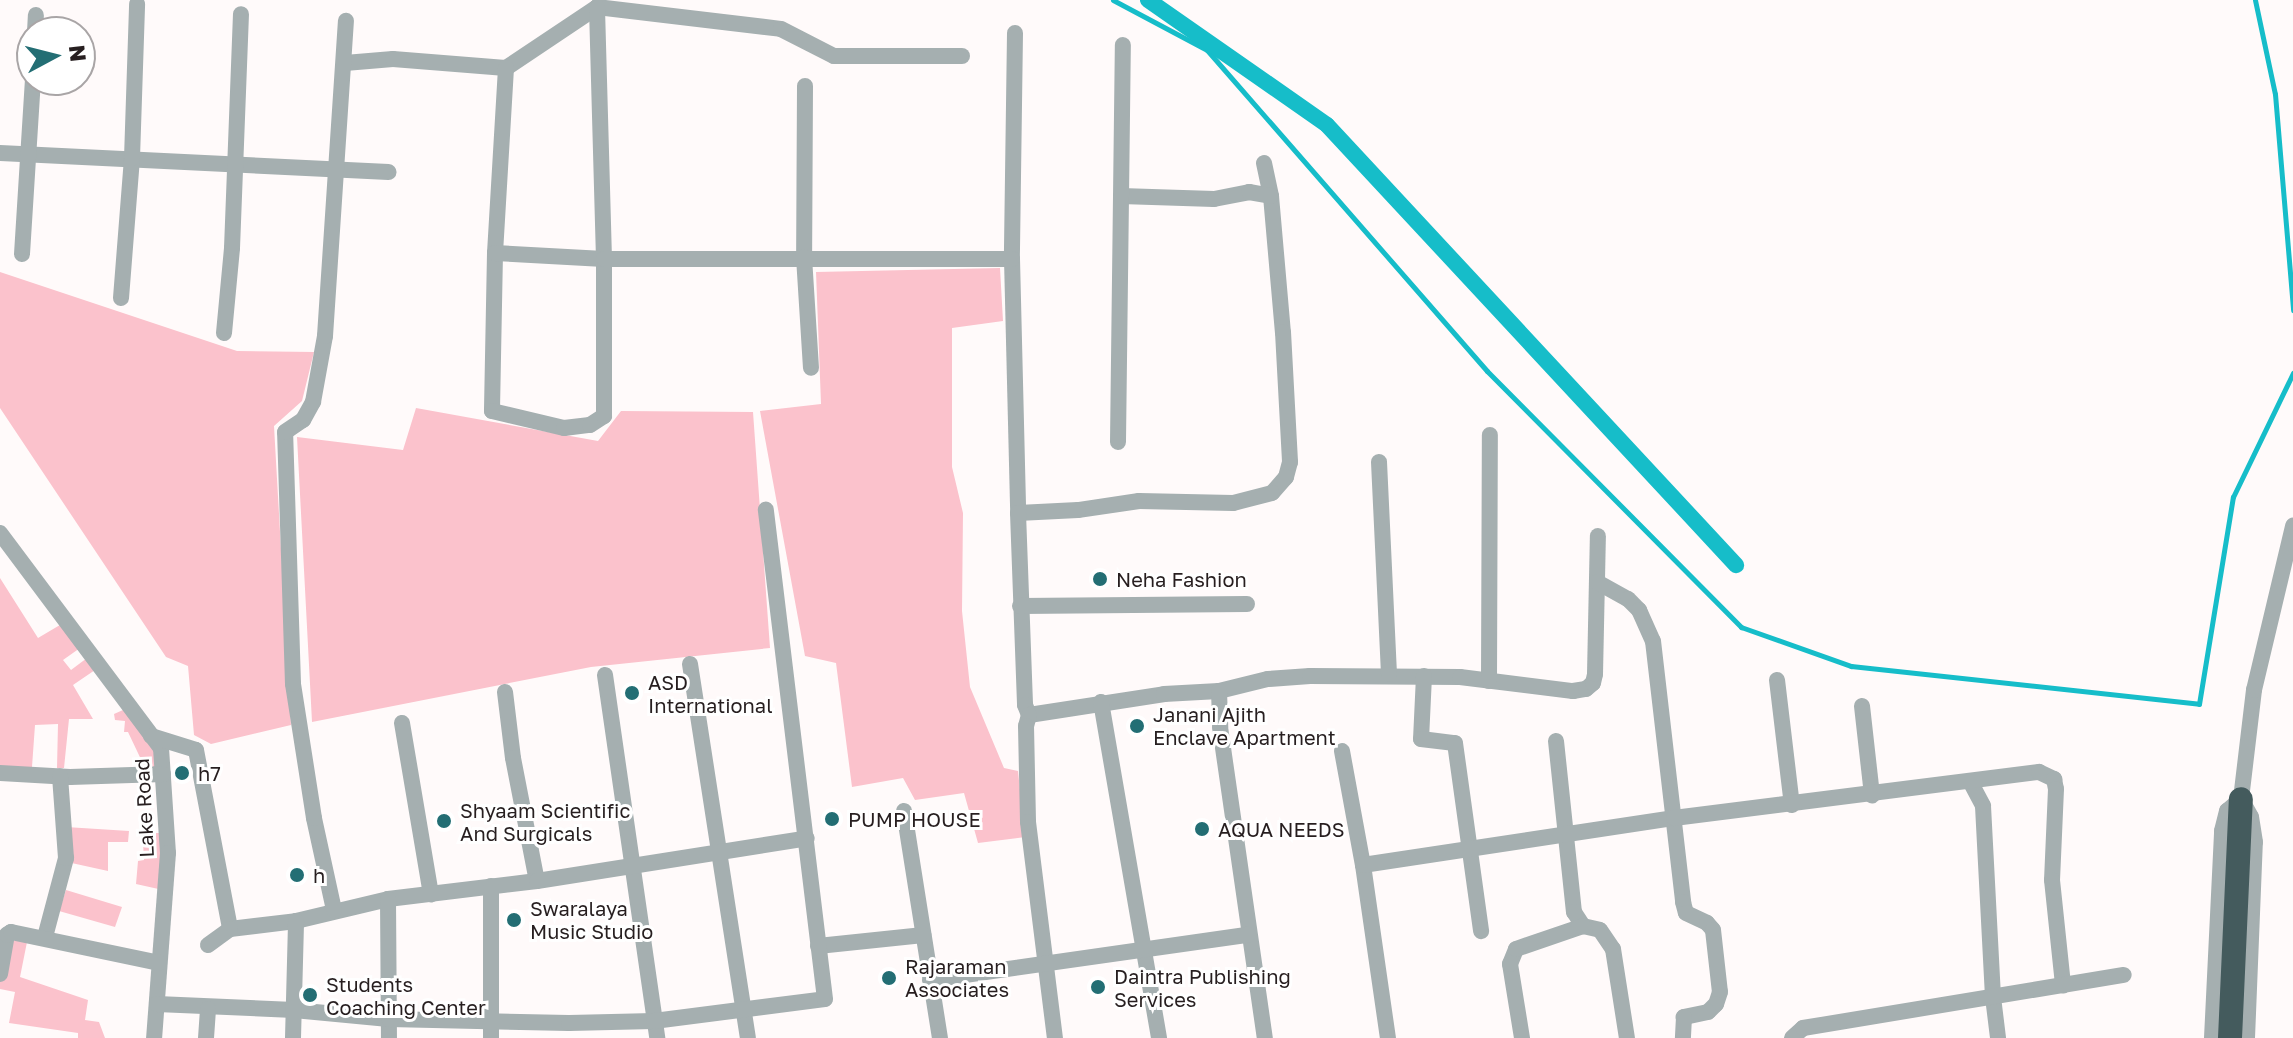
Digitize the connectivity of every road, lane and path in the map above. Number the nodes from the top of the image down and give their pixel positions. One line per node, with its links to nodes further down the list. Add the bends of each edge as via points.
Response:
1 (137, 4): 14 (street)
2 (597, 7): 7 (street, via 781,29 834,56); 9 (street); 24 (street)
3 (241, 14): 15 (street)
4 (346, 21): 8 (street)
5 (1015, 33): 25 (street)
6 (1123, 45): 19 (street)
7 (962, 56)
8 (345, 63): 9 (street, via 393,59); 17 (street)
9 (506, 68): 21 (street)
10 (805, 86): 23 (street)
11 (32, 96): 13 (street)
12 (0, 153): 13 (street)
13 (29, 156): 14 (street); 22 (street)
14 (132, 158): 15 (street); 26 (street)
15 (234, 163): 17 (street); 27 (street)
16 (1264, 163): 20 (street)
17 (337, 169): 18 (street); 74 (street, via 325,336 313,402 303,420 285,432 293,684)
18 (389, 172)
19 (1121, 196): 20 (street); 30 (street)
20 (1271, 196): 33 (street, via 1287,390 1286,477 1272,493 1233,503 1139,501)
21 (495, 253): 24 (street); 24 (street, via 492,411 564,428 590,425 604,416)
22 (22, 254)
23 (804, 257): 24 (street); 25 (street); 28 (street)
24 (604, 259)
25 (1012, 259): 33 (street)
26 (121, 298)
27 (224, 333)
28 (811, 368)
29 (1490, 435): 45 (street)
30 (1118, 442)
31 (1379, 462): 41 (street)
32 (766, 510): 65 (street)
33 (1018, 513): 39 (street)
34 (2293, 526): 60 (street, via 2254,690)
35 (0, 533): 52 (street, Lake Road)
36 (1598, 536): 37 (street)
37 (1597, 582): 45 (street, via 1593,683 1573,691); 63 (street, via 1639,610 1653,641)
38 (1247, 604): 39 (street)
39 (1020, 606): 50 (street)
40 (690, 664): 67 (street)
41 (1389, 674): 43 (street); 46 (street, via 1268,679)
42 (605, 675): 68 (street)
43 (1424, 676): 45 (street); 66 (street, via 1421,739 1455,743)
44 (1777, 680): 61 (street)
45 (1489, 681)
46 (1219, 691): 48 (street); 81 (street)
47 (505, 692): 70 (street)
48 (1101, 702): 50 (street); 85 (street)
49 (1862, 706): 59 (street)
50 (1029, 715): 87 (street, via 1028,822)
51 (402, 723): 72 (street)
52 (151, 736): 56 (street, Lake Road, via 161,748); 77 (street, via 196,750)
53 (1556, 741): 64 (street)
54 (1342, 751): 69 (street)
55 (0, 773): 57 (street)
56 (163, 774): 57 (street); 86 (street, Lake Road, via 168,853)
57 (60, 776): 82 (street, via 66,858)
58 (1971, 783): 59 (street); 91 (street, via 2039,772 2054,779 2052,880); 92 (street, via 1983,806)
59 (1872, 795): 61 (street)
60 (2241, 799): 116 (street, via 2227,811 2222,831); 117 (highway); 118 (street, via 2255,842)
61 (1792, 805): 63 (street)
62 (904, 811): 80 (street)
63 (1674, 818): 64 (street); 113 (street, via 1683,902 1686,913 1713,930 1720,992 1708,1012 1684,1017)
64 (1567, 833): 66 (street); 76 (street, via 1574,912)
65 (807, 838): 67 (street); 84 (street)
66 (1468, 848): 69 (street); 78 (street)
67 (718, 851): 68 (street); 96 (street)
68 (632, 864): 70 (street); 99 (street)
69 (1363, 865): 110 (street)
70 (537, 881): 71 (street)
71 (491, 886): 72 (street); 100 (street)
72 (431, 895): 73 (street)
73 (388, 899): 74 (street); 97 (street)
74 (334, 910): 75 (street)
75 (296, 921): 77 (street); 95 (street)
76 (1583, 926): 111 (street, via 1516,949 1510,964); 112 (street, via 1600,930 1613,949)
77 (230, 929): 83 (street)
78 (1481, 931)
79 (4, 933): 82 (street); 88 (street)
80 (923, 935): 84 (street); 90 (street)
81 (1248, 935): 85 (street); 109 (street)
82 (45, 937): 86 (street)
83 (208, 945)
84 (818, 946): 96 (street, via 825,999)
85 (1146, 951): 87 (street); 108 (street)
86 (159, 963): 93 (street, Lake Road)
87 (1044, 965): 90 (street); 107 (street)
88 (0, 974)
89 (2124, 975): 91 (street)
90 (930, 980): 106 (street)
91 (2063, 985): 92 (street)
92 (1993, 997): 114 (street, via 1803,1028); 115 (street)
93 (157, 1004): 94 (street); 101 (street, Lake Road)
94 (208, 1009): 95 (street); 102 (street)
95 (294, 1010): 97 (street); 103 (street)
96 (743, 1010): 99 (street); 105 (street)
97 (389, 1019): 100 (street); 104 (street)
98 (594, 1030): 99 (street); 100 (street)
99 (656, 1030)
100 (491, 1031)
101 (154, 1038)
102 (206, 1038)
103 (293, 1038)
104 (389, 1038)
105 (748, 1038)
106 (940, 1038)
107 (1055, 1038)
108 (1159, 1038)
109 (1265, 1038)
110 (1388, 1038)
111 (1522, 1038)
112 (1627, 1038)
113 (1683, 1038)
114 (1792, 1038)
115 (1998, 1038)
116 (2212, 1038)
117 (2230, 1038)
118 (2247, 1038)

